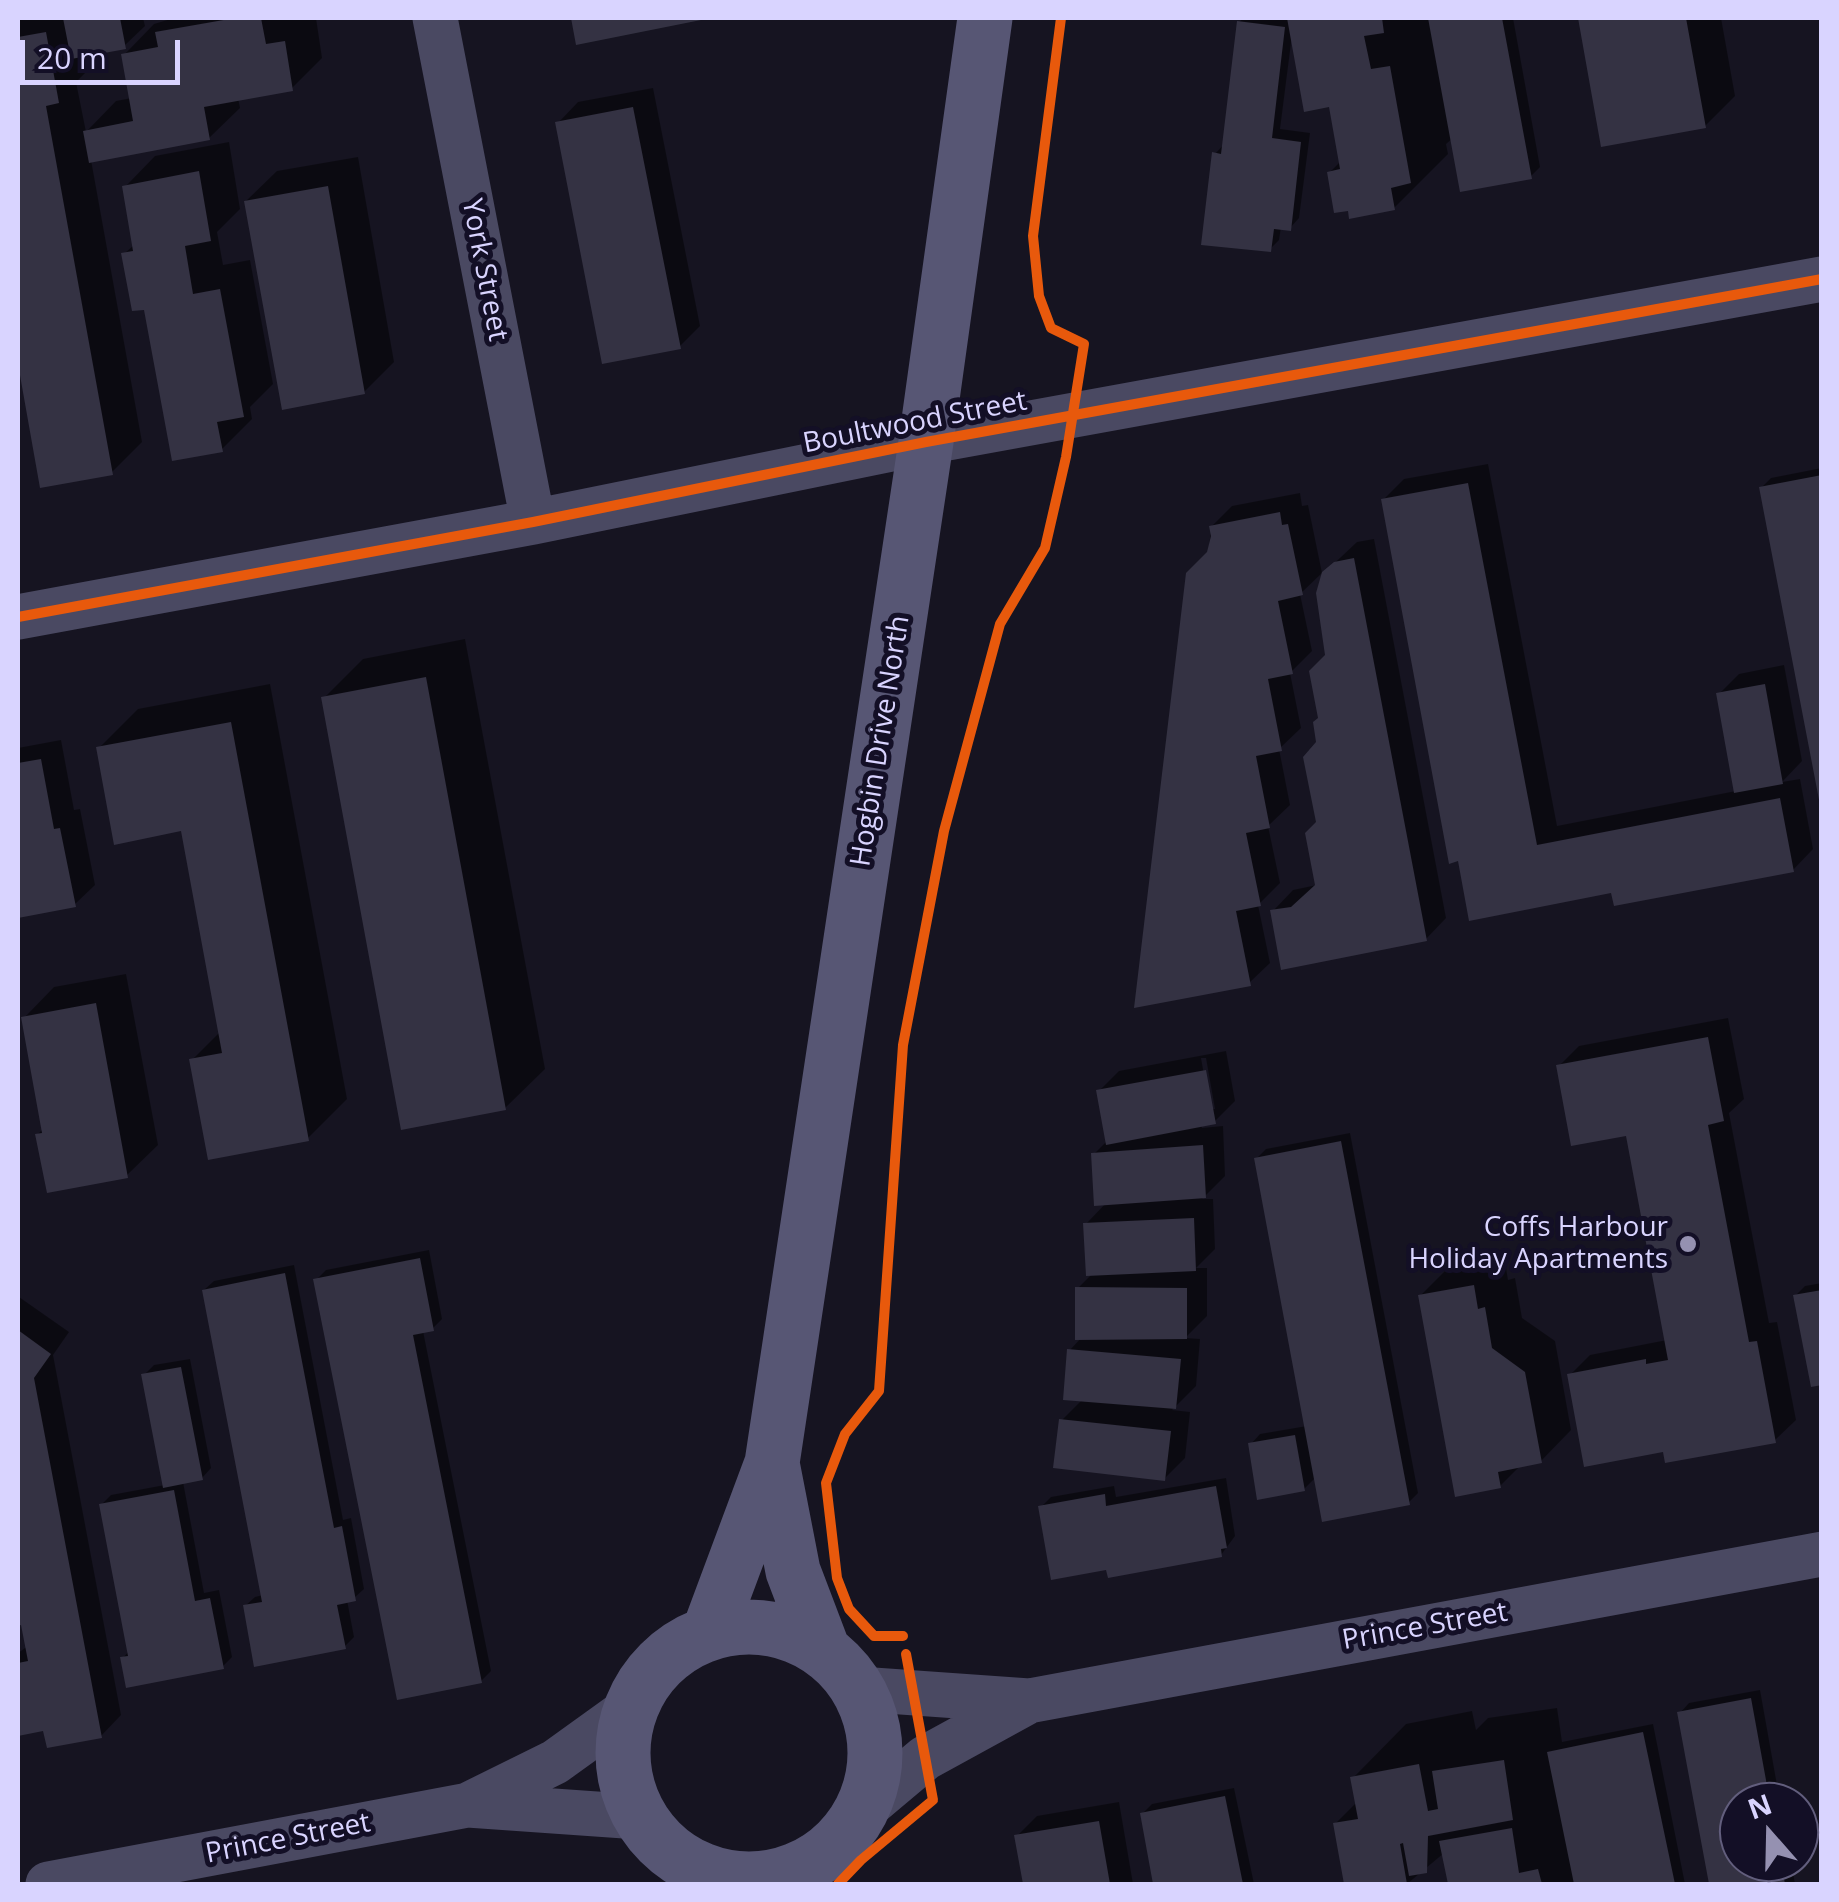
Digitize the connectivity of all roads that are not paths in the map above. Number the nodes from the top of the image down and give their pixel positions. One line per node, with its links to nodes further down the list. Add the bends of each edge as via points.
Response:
1 (435, 18): 5 (street, York Street)
2 (985, 18): 4 (main road, Hogbin Drive North)
3 (1822, 280): 4 (street, Boultwood Street)
4 (926, 442): 5 (street, Boultwood Street); 7 (main road, Hogbin Drive North)
5 (533, 522): 6 (street, Boultwood Street)
6 (18, 617)
7 (772, 1464): 9 (main road, Hogbin Drive North); 10 (main road, Hogbin Drive North, via 793,1571)
8 (1822, 1554): 11 (street, Prince Street)
9 (710, 1632): 10 (main road, via 749,1626 788,1632); 12 (main road, via 676,1649 648,1675)
10 (841, 1670): 11 (street, Prince Street); 14 (main road, via 874,1729 874,1771)
11 (1029, 1701): 14 (street, Prince Street, via 925,1758)
12 (630, 1708): 13 (street, Prince Street, via 555,1762); 15 (main road, via 622,1745 625,1782)
13 (468, 1805): 15 (street, Prince Street); 17 (street, Prince Street)
14 (862, 1811): 16 (main road, via 839,1842)
15 (661, 1851): 16 (main road, via 698,1870)
16 (770, 1881)
17 (48, 1884)

